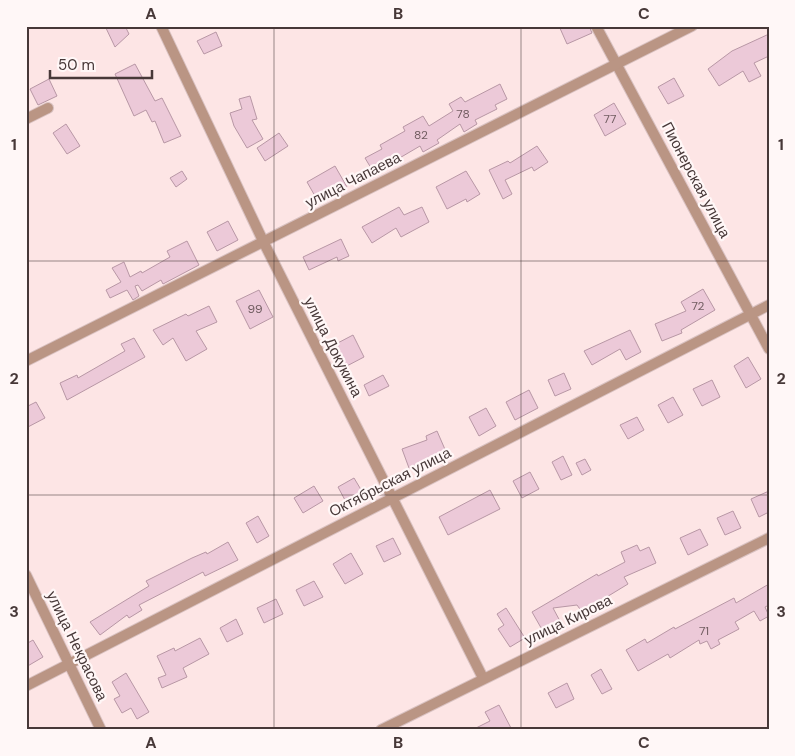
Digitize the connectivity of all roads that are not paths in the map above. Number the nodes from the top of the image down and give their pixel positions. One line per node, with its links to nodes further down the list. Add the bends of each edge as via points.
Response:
1 (161, 26): 7 (street, улица Докукина)
2 (596, 26): 4 (street, Пионерская улица)
3 (692, 26): 4 (street, улица Чапаева)
4 (616, 63): 7 (street, улица Чапаева); 9 (street, Пионерская улица)
5 (48, 108): 6 (street)
6 (26, 119)
7 (264, 243): 11 (street, улица Чапаева); 12 (street, улица Докукина)
8 (769, 305): 9 (street, Октябрьская улица)
9 (751, 314): 10 (street, Пионерская улица); 12 (street, Октябрьская улица)
10 (769, 349)
11 (26, 360)
12 (392, 498): 15 (street, Октябрьская улица); 16 (street, улица Докукина)
13 (769, 538): 16 (street, улица Кирова)
14 (26, 575): 15 (street, улица Некрасова)
15 (69, 664): 17 (street, Октябрьская улица); 18 (street, улица Некрасова)
16 (483, 678): 19 (street, улица Кирова)
17 (26, 686)
18 (101, 730)
19 (381, 730)

